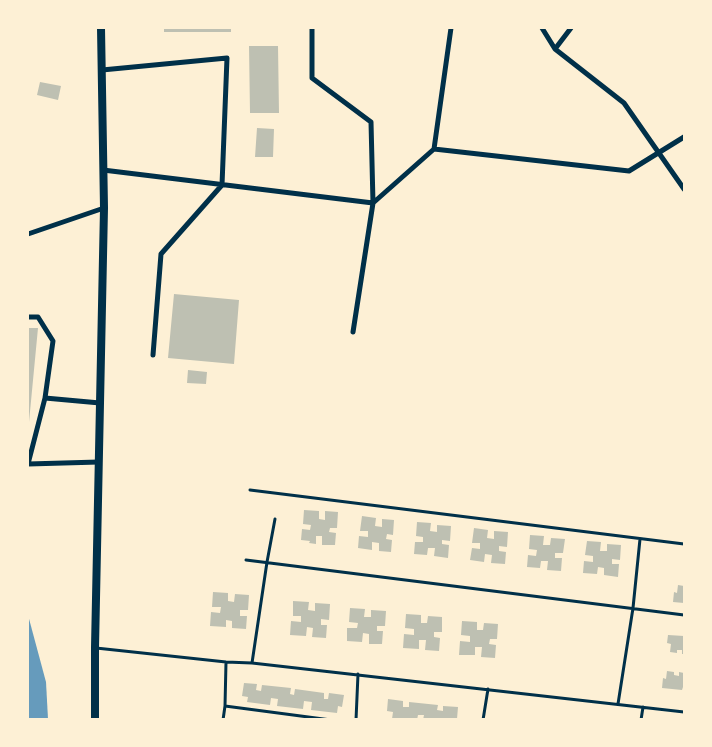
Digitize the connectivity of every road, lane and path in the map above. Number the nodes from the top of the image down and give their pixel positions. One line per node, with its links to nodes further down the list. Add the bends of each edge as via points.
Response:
1 (101, 28): 7 (street)
2 (312, 28): 14 (street, via 312,78 371,122)
3 (451, 28): 9 (street)
4 (542, 28): 6 (street)
5 (571, 28): 6 (street)
6 (555, 49): 10 (street, via 624,103)
7 (102, 70): 11 (street); 12 (street, via 227,58)
8 (684, 137): 10 (street)
9 (434, 149): 10 (street, via 629,171); 14 (street)
10 (659, 152): 13 (street)
11 (103, 170): 12 (street); 15 (street)
12 (222, 185): 14 (street); 19 (street, via 161,254)
13 (684, 189)
14 (373, 203): 18 (street)
15 (104, 208): 16 (street); 21 (street)
16 (28, 234)
17 (28, 317): 20 (street, via 38,317 53,341)
18 (353, 332)
19 (153, 356)
20 (45, 398): 21 (street); 23 (street)
21 (100, 403): 22 (street)
22 (99, 462): 23 (street); 32 (street)
23 (28, 464)
24 (250, 490): 26 (lane)
25 (275, 519): 29 (lane)
26 (640, 539): 27 (lane); 30 (lane)
27 (684, 544)
28 (246, 560): 29 (lane)
29 (266, 562): 30 (lane); 34 (lane)
30 (633, 608): 31 (lane); 37 (lane)
31 (684, 615)
32 (95, 647): 33 (lane); 41 (street)
33 (226, 662): 34 (lane); 38 (lane)
34 (252, 663): 35 (lane)
35 (358, 674): 36 (lane); 44 (lane)
36 (488, 689): 37 (lane); 45 (lane)
37 (618, 704): 39 (lane)
38 (225, 706): 42 (lane); 43 (lane)
39 (643, 707): 40 (lane); 46 (lane)
40 (684, 712)
41 (95, 720)
42 (223, 720)
43 (331, 720)
44 (356, 720)
45 (483, 720)
46 (641, 720)

